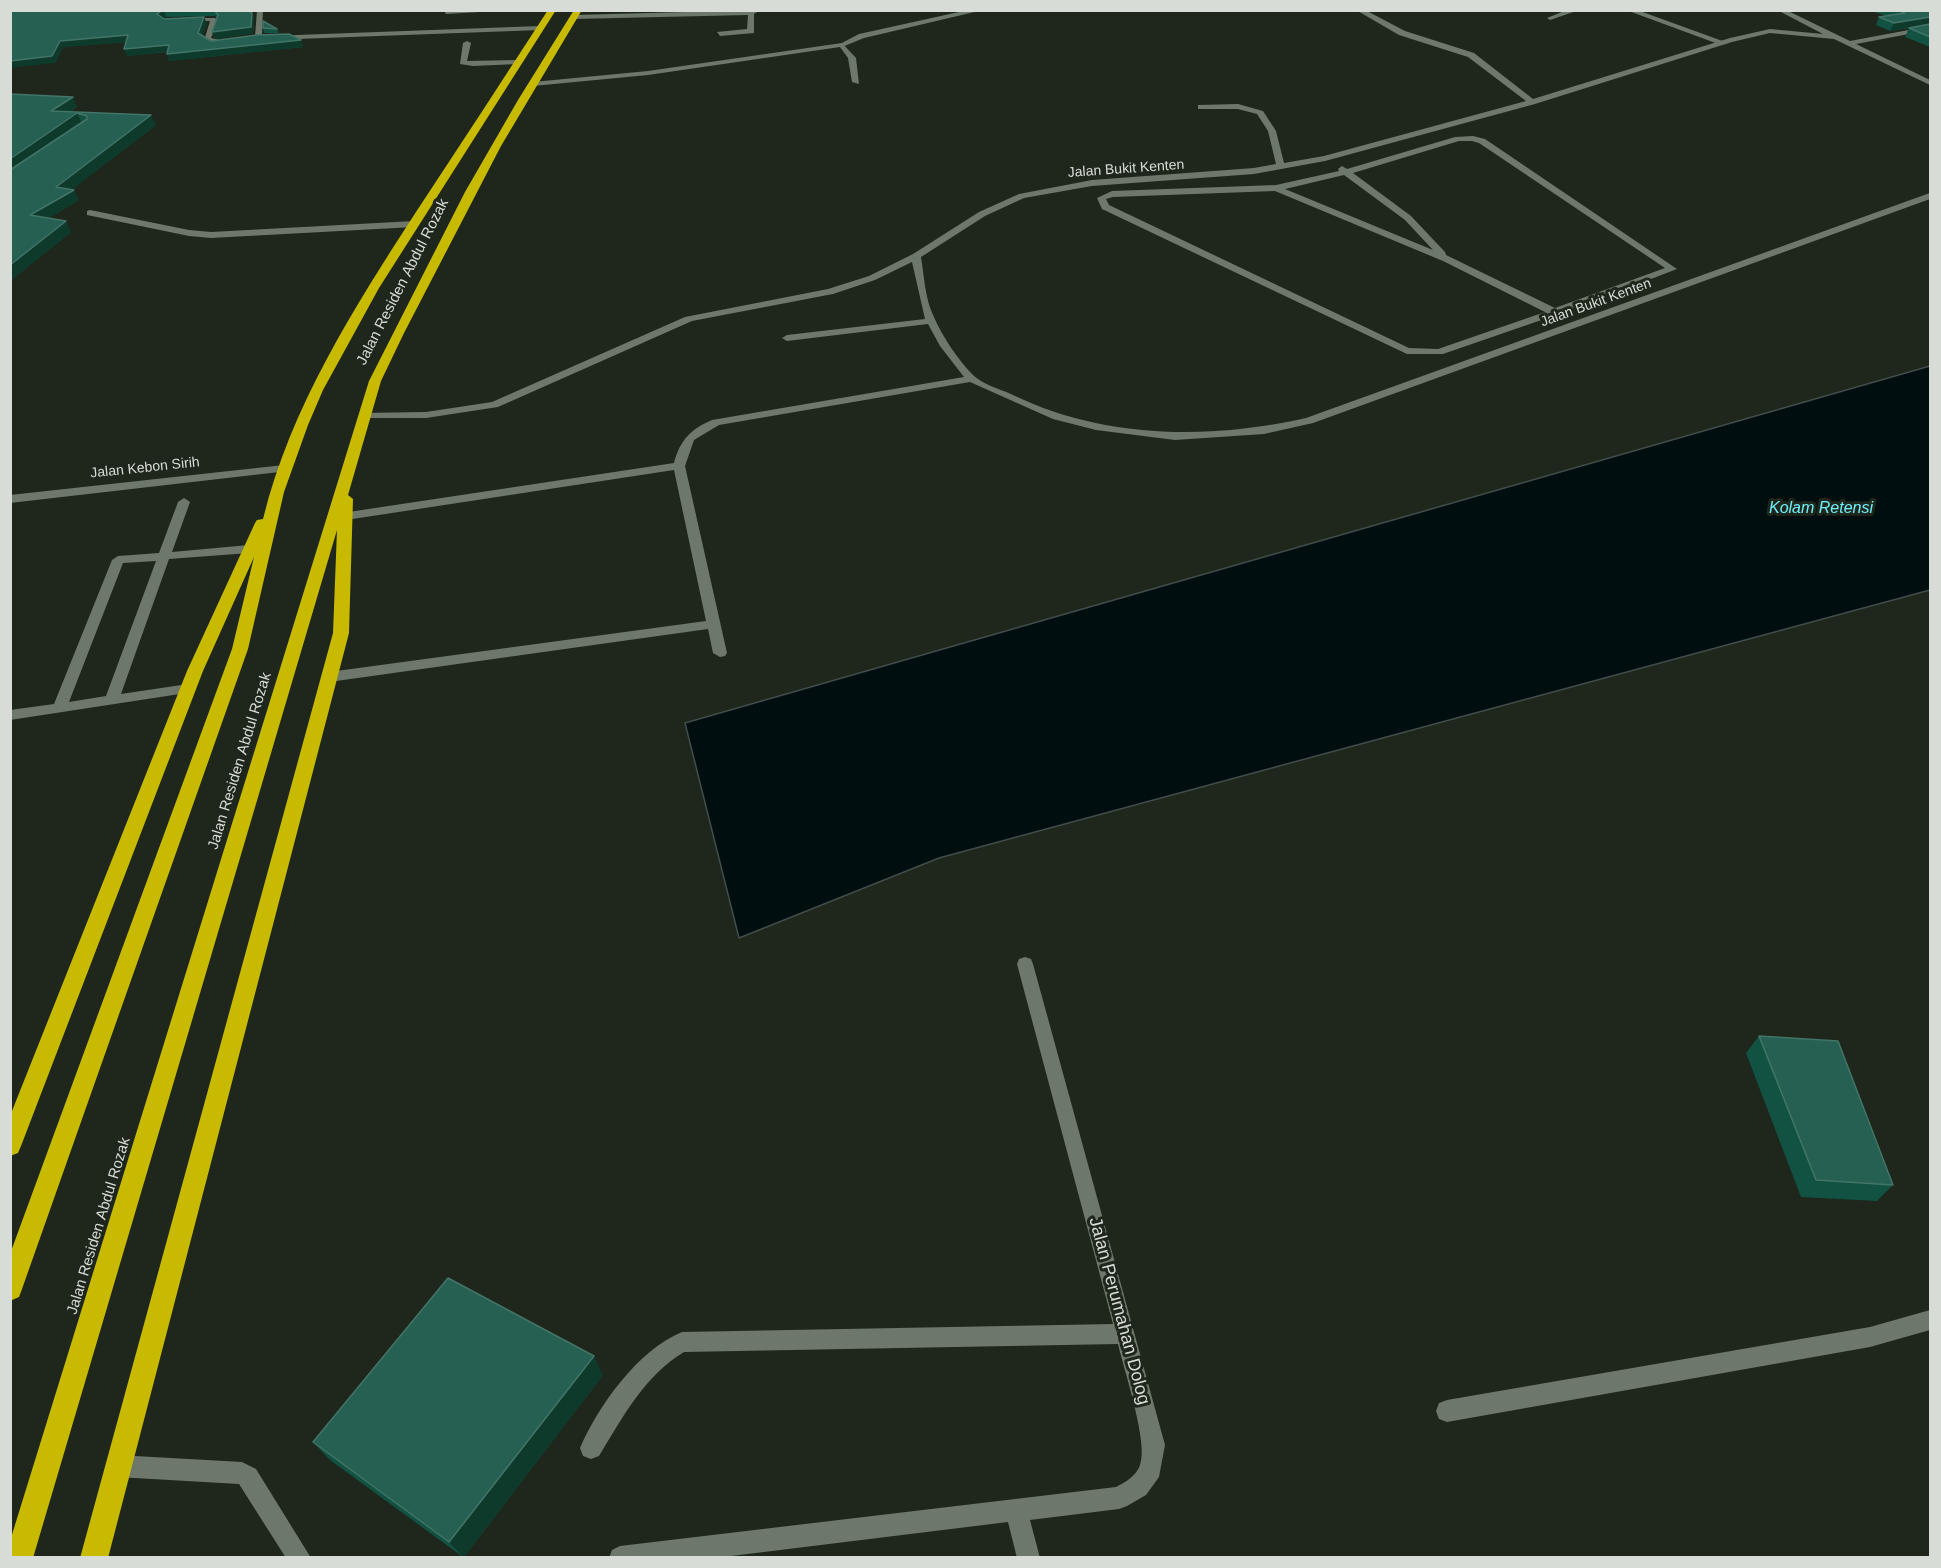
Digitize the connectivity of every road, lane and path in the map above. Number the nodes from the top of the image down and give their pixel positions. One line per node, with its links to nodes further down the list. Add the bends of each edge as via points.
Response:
1 (260, 10): 17 (street)
2 (511, 10): 9 (street)
3 (552, 10): 14 (highway, Jalan Residen Abdul Rozak)
4 (980, 10): 24 (street, via 862,36)
5 (1359, 10): 29 (street, via 1402,33 1471,55)
6 (1576, 10): 12 (street)
7 (1629, 10): 22 (street)
8 (1780, 10): 18 (street)
9 (446, 12)
10 (754, 12): 11 (street); 16 (street, via 751,31)
11 (576, 14): 28 (highway, Jalan Residen Abdul Rozak)
12 (1550, 18)
13 (176, 20): 20 (street, via 213,19 209,42)
14 (540, 28): 17 (street); 25 (highway, Jalan Residen Abdul Rozak)
15 (1930, 28): 23 (street)
16 (720, 34)
17 (260, 37): 19 (street)
18 (1836, 37): 22 (street, Jalan Bukit Kenten, via 1770,31); 23 (street)
19 (250, 39)
20 (231, 41)
21 (467, 43): 25 (street, via 463,62)
22 (1724, 43): 29 (street, Jalan Bukit Kenten)
23 (1851, 44): 27 (street)
24 (842, 45): 26 (street, via 852,58); 28 (street)
25 (518, 62): 37 (highway, Jalan Residen Abdul Rozak)
26 (856, 82)
27 (1930, 82)
28 (533, 84): 45 (highway, Jalan Residen Abdul Rozak, via 417,293 375,381)
29 (1532, 102): 31 (street, Jalan Bukit Kenten)
30 (1201, 107): 32 (street, via 1238,105 1265,115 1274,131)
31 (1324, 158): 32 (street, Jalan Bukit Kenten); 33 (street)
32 (1281, 167): 38 (street, Jalan Bukit Kenten, via 1092,183 1022,196 982,214)
33 (1346, 172): 34 (street); 39 (street, via 1408,218); 40 (street, via 1458,139 1476,139 1672,269)
34 (1276, 188): 39 (street); 40 (street, via 1112,194 1101,198 1105,207 1407,351 1439,352)
35 (1930, 196): 42 (street, Jalan Bukit Kenten)
36 (90, 213): 37 (street, via 211,235)
37 (414, 224): 47 (highway, Jalan Residen Abdul Rozak, via 316,390)
38 (916, 256): 41 (street, Jalan Bukit Kenten); 45 (street, via 872,278 830,292 689,319 494,405 426,415)
39 (1446, 259): 40 (street)
40 (1554, 312): 42 (street)
41 (931, 321): 43 (street); 44 (street, Jalan Bukit Kenten)
42 (1575, 324): 44 (street, Jalan Bukit Kenten, via 1309,421 1264,431 1175,437 1096,427 1057,417)
43 (786, 338)
44 (971, 379): 46 (street, via 716,422 692,434)
45 (365, 415): 48 (highway, Jalan Residen Abdul Rozak)
46 (679, 466): 52 (street); 55 (street)
47 (284, 469): 49 (highway, Jalan Residen Abdul Rozak); 50 (street, Jalan Kebon Sirih)
48 (347, 476): 52 (highway); 71 (highway, Jalan Residen Abdul Rozak)
49 (277, 492): 53 (highway); 64 (highway, Jalan Residen Abdul Rozak, via 240,649)
50 (10, 499)
51 (184, 502): 54 (street)
52 (346, 516): 57 (highway, via 341,633)
53 (249, 549): 54 (street); 58 (highway)
54 (165, 555): 59 (street); 60 (street, via 118,560)
55 (713, 624): 56 (street); 57 (street)
56 (720, 653)
57 (329, 676): 69 (highway)
58 (188, 689): 59 (street); 63 (highway)
59 (112, 700): 60 (street)
60 (59, 708): 61 (street)
61 (10, 715)
62 (1025, 964): 66 (street, Jalan Perumahan Dolog)
63 (10, 1146)
64 (10, 1289)
65 (1930, 1320): 67 (street, via 1870,1337)
66 (1126, 1334): 68 (street, via 682,1342 639,1373); 70 (street, Jalan Perumahan Dolog, via 1154,1445 1151,1470 1138,1487 1119,1497)
67 (1447, 1411)
68 (591, 1448)
69 (117, 1466): 72 (highway); 73 (street, via 242,1473)
70 (1016, 1510): 74 (street, Jalan Perumahan Dolog); 75 (street)
71 (19, 1557)
72 (94, 1557)
73 (300, 1557)
74 (620, 1557)
75 (1029, 1557)

